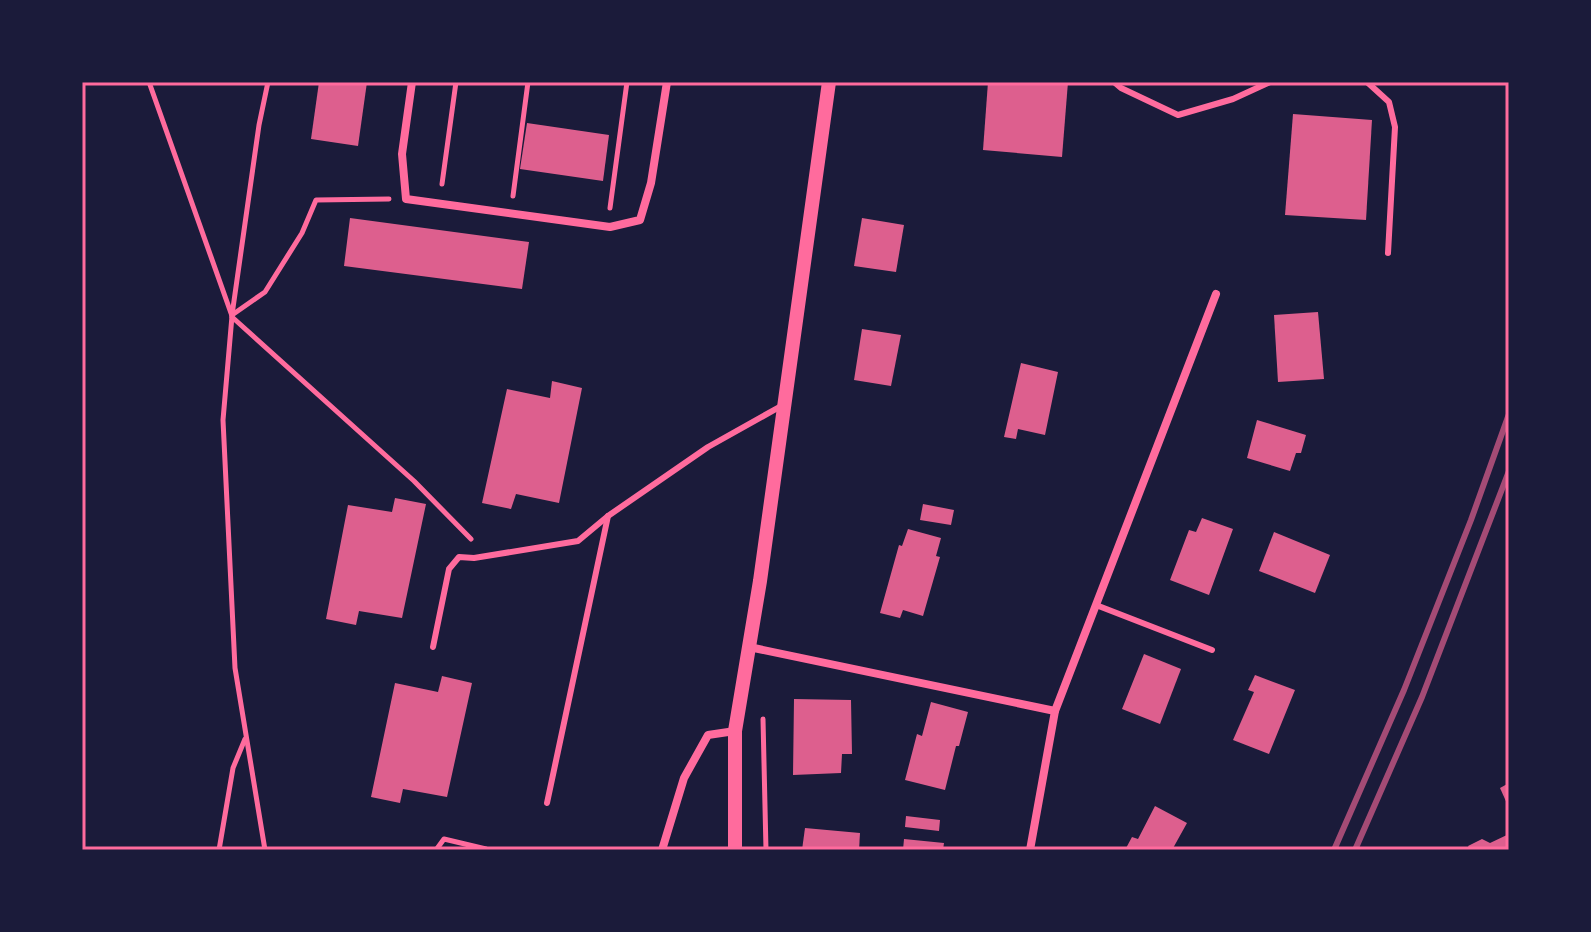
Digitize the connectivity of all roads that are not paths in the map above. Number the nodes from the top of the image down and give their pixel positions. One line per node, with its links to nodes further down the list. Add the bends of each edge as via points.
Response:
1 (412, 82): 2 (street, via 402,154 406,199 610,227 640,220)
2 (667, 82)
3 (829, 82): 9 (street)
4 (1114, 82): 5 (lane, via 1178,115)
5 (1270, 82)
6 (1367, 82): 7 (lane, via 1389,102 1395,127)
7 (1388, 253)
8 (1216, 294): 11 (street)
9 (786, 403): 10 (lane, via 708,447); 13 (street)
10 (608, 516): 12 (lane, via 578,541 459,557 449,569); 17 (lane)
11 (1096, 605): 14 (lane); 15 (street)
12 (433, 647)
13 (749, 647): 15 (street); 16 (street)
14 (1212, 650)
15 (1055, 711): 20 (street)
16 (735, 731): 18 (street, via 708,735 684,778); 19 (street)
17 (547, 803)
18 (662, 850)
19 (735, 850)
20 (1030, 850)

